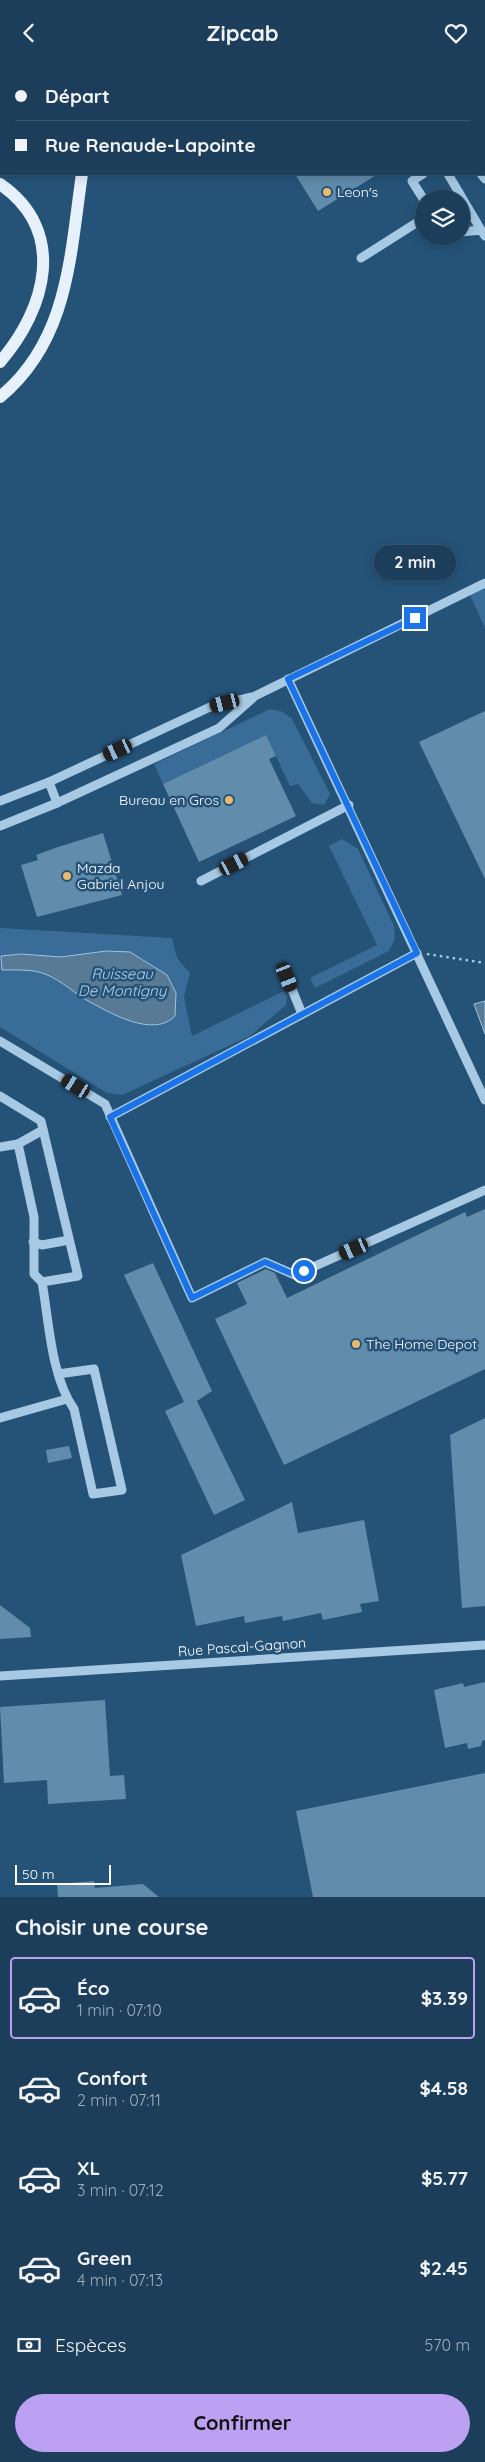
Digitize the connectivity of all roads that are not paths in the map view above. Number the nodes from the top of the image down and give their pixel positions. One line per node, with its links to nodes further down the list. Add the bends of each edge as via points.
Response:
1 (82, 175): 11 (main road, via 60,309 34,360)
2 (421, 175): 5 (street, via 412,181)
3 (449, 175): 8 (street)
4 (0, 184): 10 (main road, via 28,212 39,235 44,260 34,311)
5 (418, 190)
6 (415, 224): 9 (street)
7 (470, 232): 8 (street)
8 (483, 233)
9 (361, 258)
10 (0, 362)
11 (0, 397)
12 (485, 583): 13 (street)
13 (288, 679): 14 (street); 18 (street)
14 (255, 696): 15 (street, via 210,707); 17 (street, via 218,728)
15 (48, 782): 16 (street); 17 (street)
16 (0, 801)
17 (57, 803): 19 (street)
18 (349, 805): 20 (street); 21 (street)
19 (0, 826)
20 (201, 881)
21 (417, 953): 23 (street); 26 (street)
22 (287, 977): 23 (street)
23 (302, 1014): 27 (street)
24 (1, 1039): 27 (street, via 105,1104)
25 (0, 1096): 28 (street, via 41,1121)
26 (485, 1100)
27 (110, 1117): 31 (street, via 192,1298 265,1262 295,1275)
28 (43, 1130): 29 (street); 32 (street)
29 (18, 1144): 30 (street); 33 (street, via 34,1217)
30 (0, 1147)
31 (485, 1190)
32 (69, 1240): 33 (street, via 42,1245); 34 (street, via 78,1277)
33 (33, 1242): 34 (street, via 34,1274)
34 (42, 1282): 35 (street)
35 (58, 1374): 36 (street); 36 (street, via 94,1369 122,1490 93,1494 74,1409)
36 (67, 1399): 37 (street)
37 (0, 1418)
38 (485, 1645): 39 (street, Rue Pascal-Gagnon)
39 (0, 1676)

